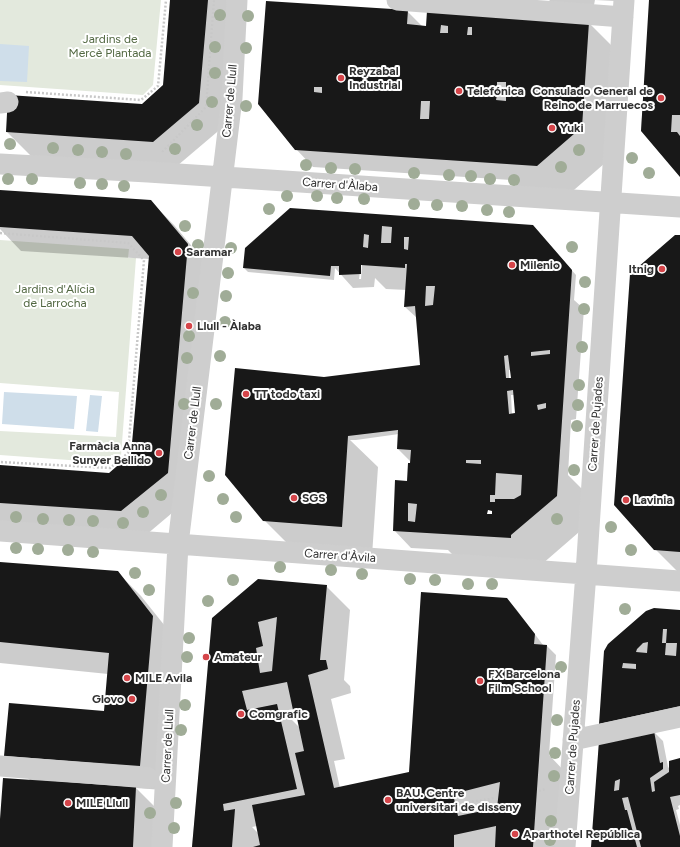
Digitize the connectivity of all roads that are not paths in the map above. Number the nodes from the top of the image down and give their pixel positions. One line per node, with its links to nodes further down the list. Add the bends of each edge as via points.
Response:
1 (237, 0): 5 (street, Carrer de Llull, via 233,87)
2 (397, 0): 3 (street)
3 (624, 8): 6 (street, Carrer de Pujades)
4 (0, 164): 5 (street, Carrer d'Àlaba)
5 (223, 176): 6 (street, Carrer d'Àlaba); 9 (street, Carrer de Llull)
6 (610, 203): 7 (street, Carrer d'Àlaba); 10 (street, Carrer de Pujades)
7 (680, 207)
8 (0, 531): 9 (street, Carrer d'Àvila)
9 (178, 544): 10 (street, Carrer d'Àvila); 16 (street, Carrer de Llull)
10 (586, 573): 11 (street, Carrer d'Àvila); 13 (street, Carrer de Pujades)
11 (680, 581)
12 (680, 717): 13 (street)
13 (573, 740): 17 (street, Carrer de Pujades)
14 (0, 766): 15 (street)
15 (148, 778)
16 (162, 847)
17 (565, 847)

